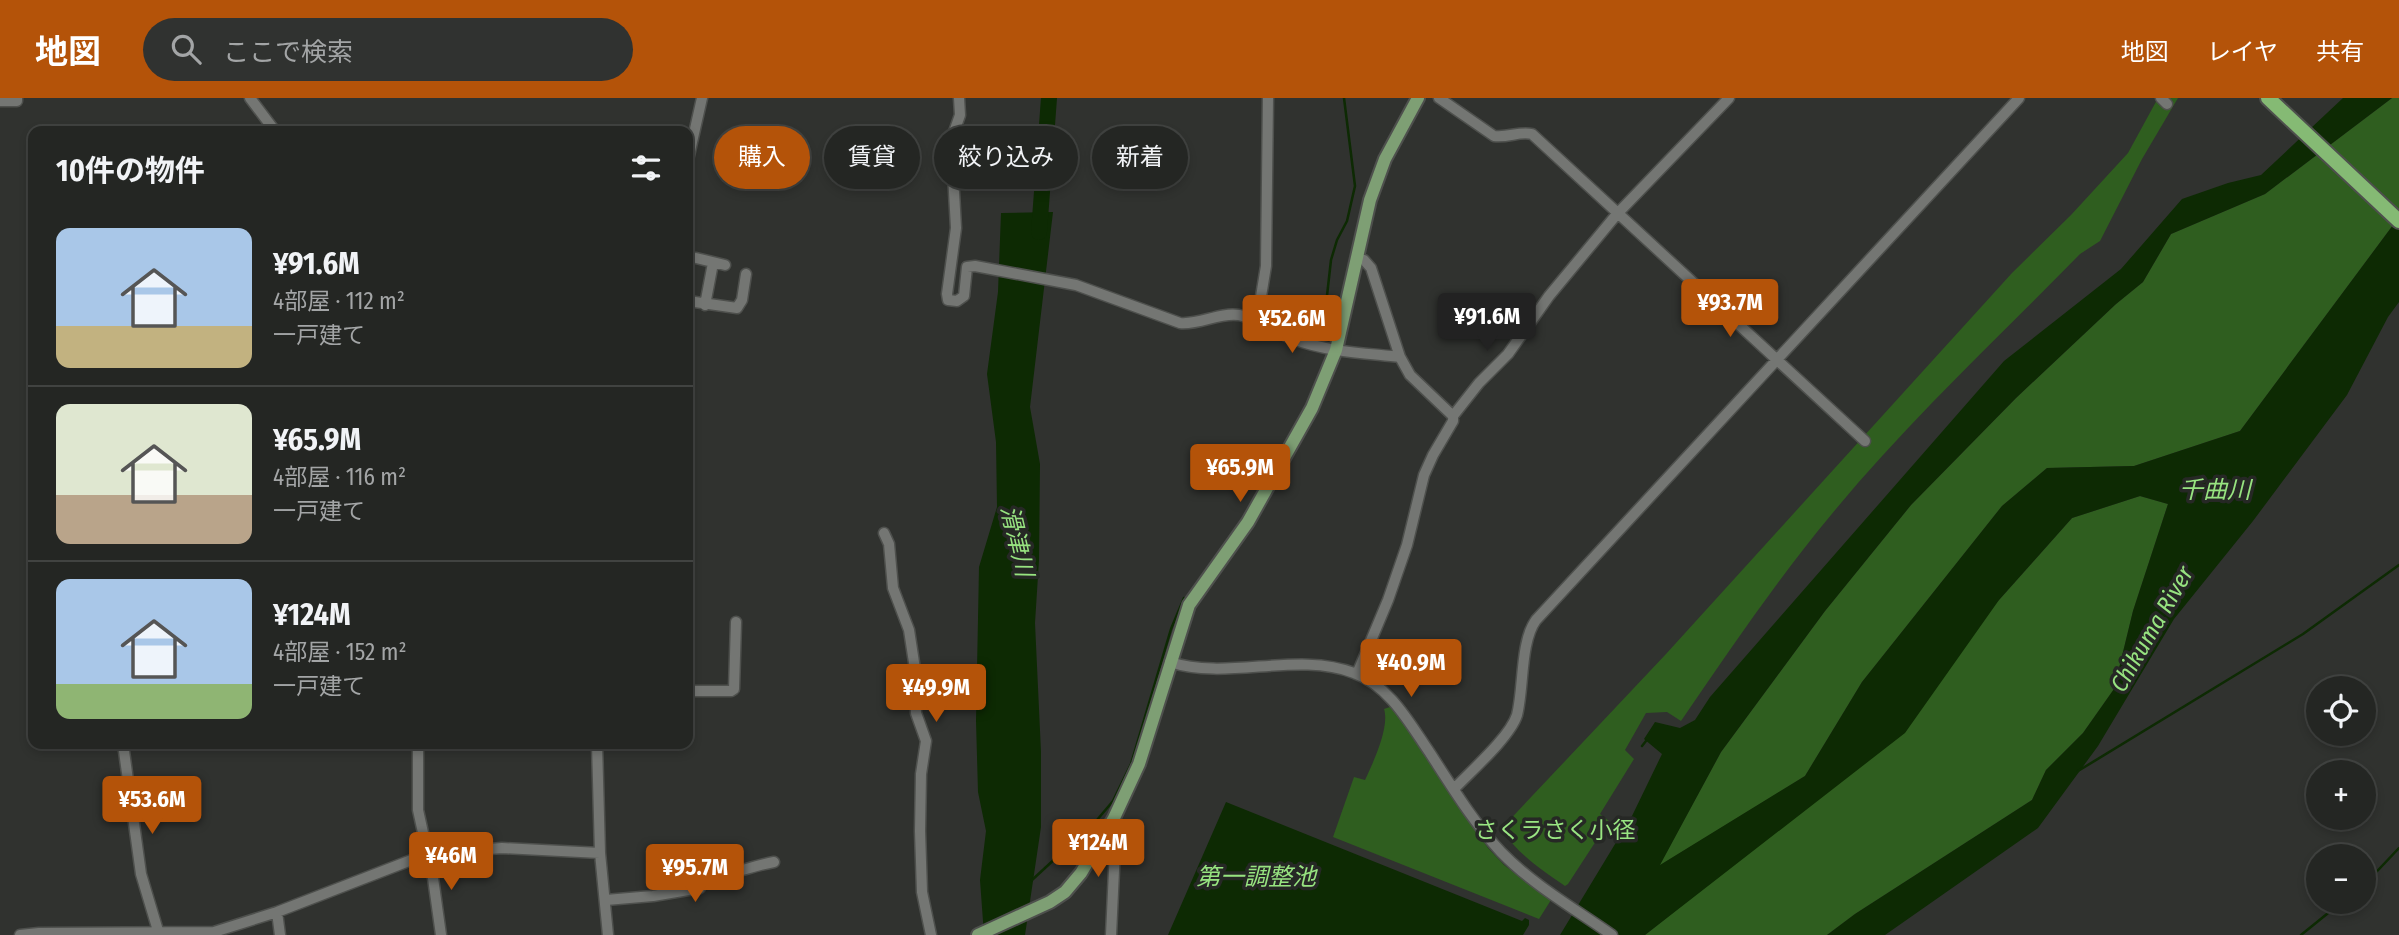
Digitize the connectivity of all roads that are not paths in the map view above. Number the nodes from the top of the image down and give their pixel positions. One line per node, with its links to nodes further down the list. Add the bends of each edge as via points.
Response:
1 (17, 98): 11 (street)
2 (250, 98): 12 (street)
3 (702, 98): 13 (street)
4 (959, 98): 23 (street, via 952,156 956,228 948,300 964,296 967,267 975,266 1076,285 1180,323 1235,315)
5 (1268, 98): 23 (street, via 1266,265)
6 (1418, 98): 17 (main road, via 1385,159)
7 (1439, 98): 14 (street, via 1494,136 1532,134)
8 (1729, 98): 14 (street)
9 (2019, 98): 26 (street)
10 (2268, 98): 15 (highway)
11 (0, 101)
12 (271, 126)
13 (693, 138)
14 (1617, 215): 26 (street); 27 (street)
15 (2399, 220)
16 (696, 258): 18 (street)
17 (1357, 258): 24 (main road); 25 (street, via 1371,268)
18 (713, 262): 19 (street); 22 (street)
19 (725, 265)
20 (746, 274): 22 (street, via 737,308)
21 (693, 302): 22 (street)
22 (705, 305)
23 (1257, 321): 24 (street, via 1293,339)
24 (1336, 350): 25 (street); 31 (main road, via 1284,462 1189,605)
25 (1400, 357): 27 (street, via 1410,375)
26 (1777, 361): 28 (street); 37 (street, via 1536,620 1528,634 1512,726)
27 (1453, 416): 32 (street, via 1424,475 1407,545)
28 (1865, 441)
29 (884, 533): 50 (street, via 893,588 909,630 916,713 926,741 920,831 922,892)
30 (736, 622): 33 (street, via 733,689)
31 (1170, 662): 32 (street, via 1206,669 1335,667); 38 (main road, via 1139,764)
32 (1357, 674): 37 (street, via 1393,701)
33 (693, 691)
34 (124, 749): 45 (street, via 141,874)
35 (418, 749): 40 (street, via 418,810)
36 (597, 749): 39 (street)
37 (1454, 789): 53 (street, via 1502,853)
38 (1114, 818): 51 (main road, via 1077,878 1058,897); 52 (street)
39 (600, 853): 40 (street, via 502,848); 42 (street)
40 (428, 854): 43 (street); 48 (street)
41 (774, 862): 42 (street, via 723,877 706,877 700,888)
42 (606, 900): 49 (street)
43 (277, 912): 45 (street, via 214,932); 47 (street)
44 (68, 934): 45 (street); 46 (street)
45 (159, 934)
46 (20, 935)
47 (280, 935)
48 (441, 935)
49 (608, 935)
50 (930, 935)
51 (978, 935)
52 (1111, 935)
53 (1612, 935)

